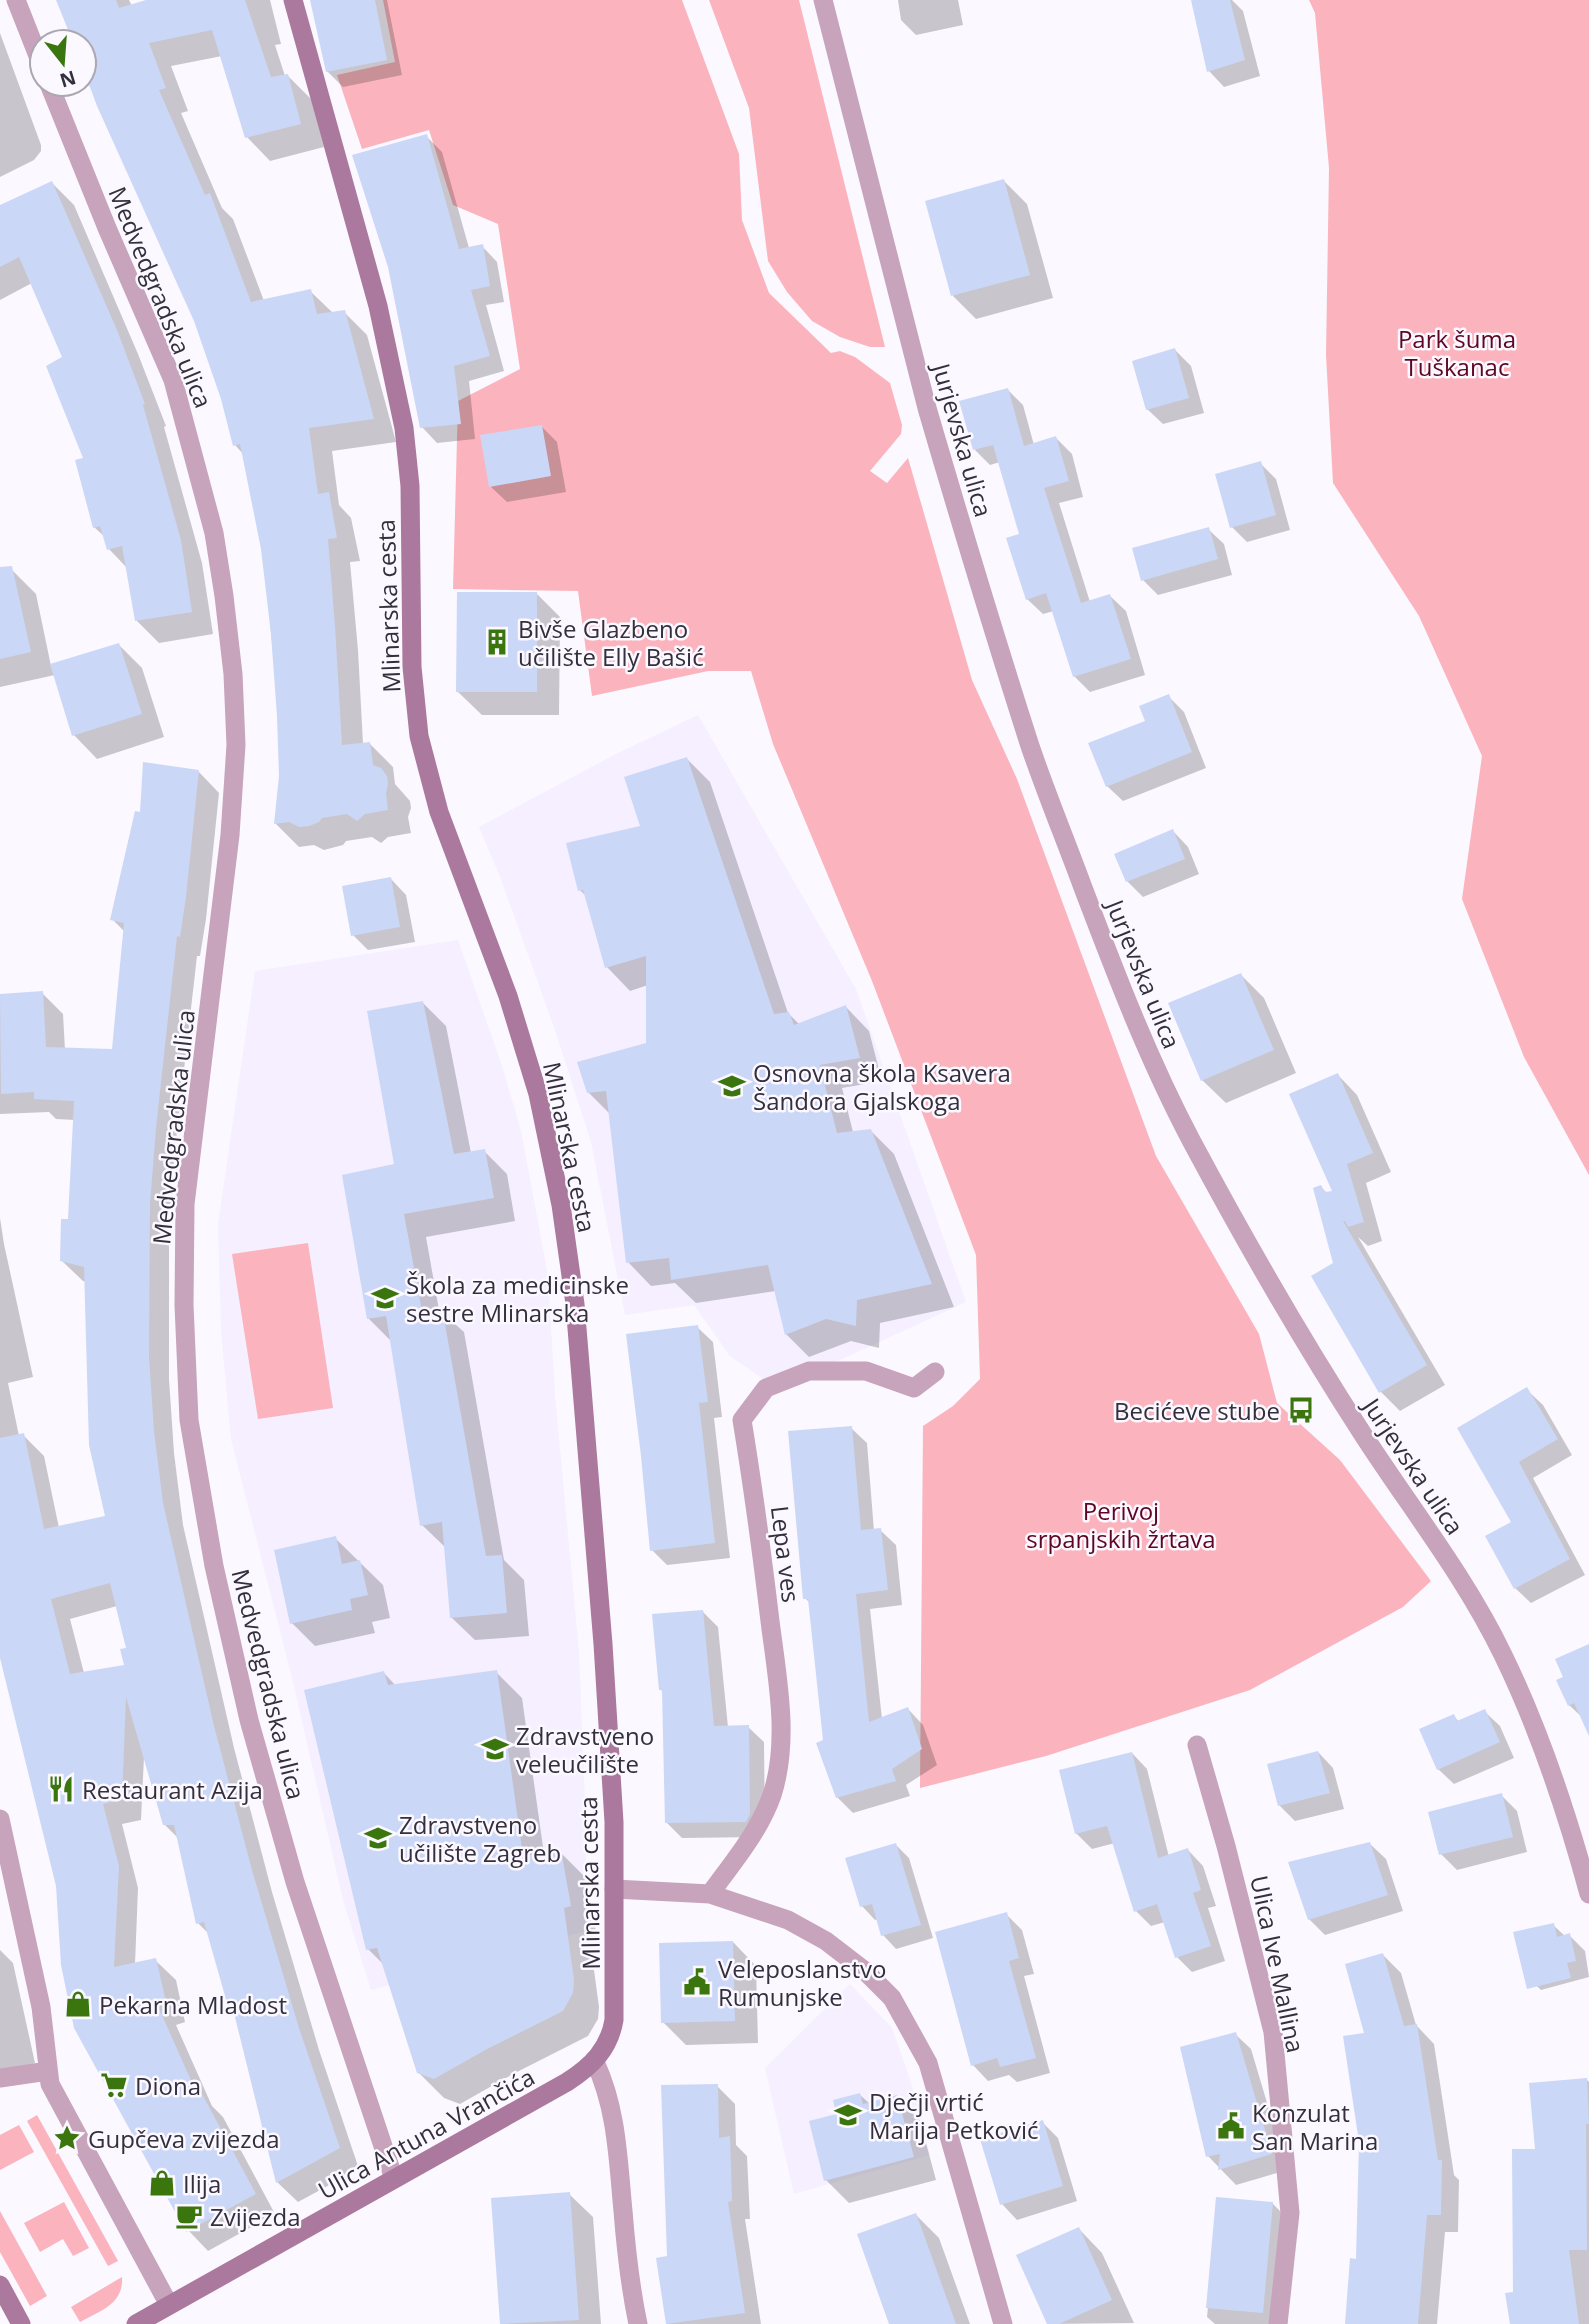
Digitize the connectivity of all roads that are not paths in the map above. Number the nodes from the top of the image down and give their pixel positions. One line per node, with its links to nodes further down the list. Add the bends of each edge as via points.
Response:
1 (16, 0): 4 (street)
2 (293, 0): 9 (main road, Mlinarska cesta, via 378,306 404,428 410,486 412,667 419,736 439,812 508,996 534,1082 561,1206 575,1304 594,1525 614,1822)
3 (823, 0): 11 (street, Jurjevska ulica, via 923,395 1032,750 1123,993 1192,1141 1291,1319 1502,1653 1570,1823)
4 (28, 30)
5 (55, 98): 15 (street, Medvedgradska ulica, via 173,380 214,533 233,674 236,745 230,837 185,1204 189,1420 214,1566 248,1720 295,1882)
6 (935, 1372): 10 (street, Lepa ves, via 914,1388 866,1371 809,1371 766,1388 742,1420 778,1687 781,1758 758,1828)
7 (1197, 1745): 22 (street, Ulica Ive Mallina, via 1273,2032 1290,2213)
8 (0, 1819): 13 (street, via 41,2007)
9 (614, 1889): 10 (street); 12 (main road, Mlinarska cesta, via 614,2020)
10 (710, 1894): 21 (street, via 788,1920 827,1941 892,1998 928,2063)
11 (1589, 1894)
12 (595, 2062): 15 (main road, Ulica Antuna Vrančića); 20 (street, via 611,2107)
13 (48, 2071): 14 (street); 17 (street, via 55,2097)
14 (0, 2078)
15 (394, 2179): 17 (main road, Ulica Antuna Vrančića)
16 (0, 2286): 18 (main road)
17 (169, 2305): 19 (main road)
18 (21, 2324)
19 (136, 2324)
20 (638, 2324)
21 (1003, 2324)
22 (1278, 2324)

